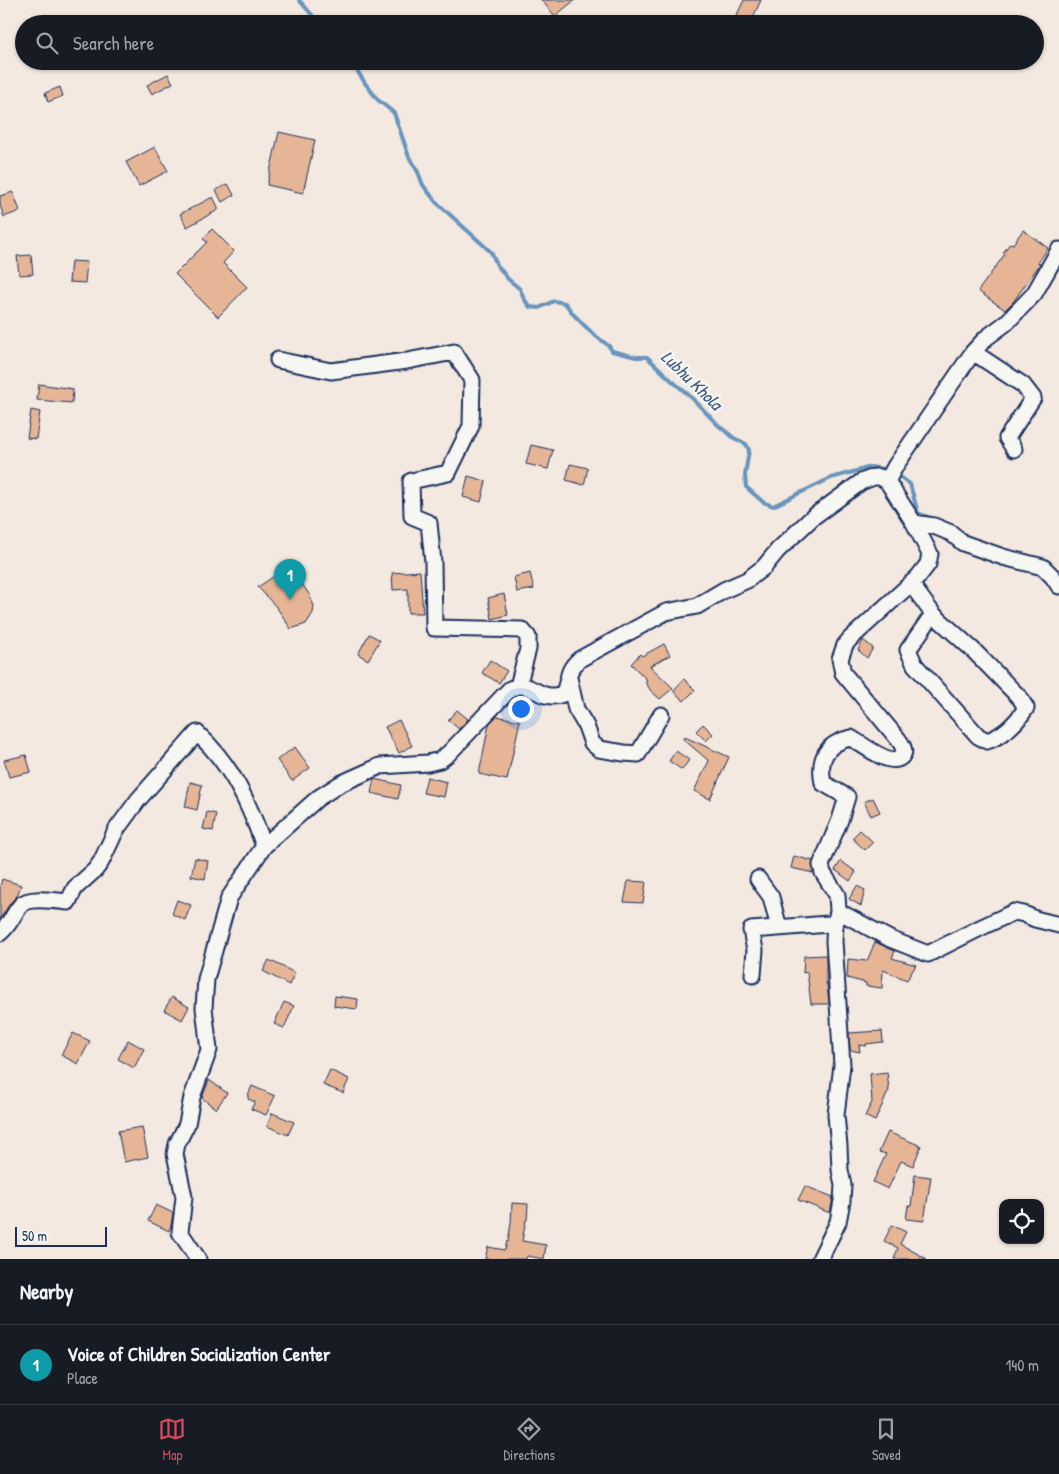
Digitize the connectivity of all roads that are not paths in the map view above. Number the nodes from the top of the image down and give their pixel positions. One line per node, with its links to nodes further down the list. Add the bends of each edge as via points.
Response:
1 (1059, 250): 2 (street, via 1034,294)
2 (974, 352): 4 (street, via 1023,385 1032,398 1007,438); 5 (street)
3 (278, 360): 11 (street, via 331,371 454,352 472,380 471,426 448,473 411,481 412,516 429,523 434,562 434,628 522,630 528,637 528,649)
4 (1014, 449)
5 (891, 474): 6 (street); 10 (street, via 861,482 813,517 747,580 697,606 666,612 587,655)
6 (914, 523): 7 (street, via 930,554 928,564); 8 (street, via 934,526 951,533 962,543 1003,558 1043,567)
7 (911, 584): 9 (street); 15 (street, via 841,651 842,673 904,747 900,758 893,760 851,738 833,745 822,763 823,783 847,797 821,865 837,895)
8 (1059, 586)
9 (933, 614): 9 (street, via 980,657 1026,708 995,738 987,741 978,736 910,656 908,650)
10 (568, 674): 11 (street, via 566,688 555,697); 12 (street, via 576,709 592,743 600,748 638,754)
11 (518, 686): 13 (street, via 510,689 440,760 380,766 348,780 318,798)
12 (661, 715)
13 (264, 846): 18 (street, via 241,790 197,732 138,800 116,830 101,862 75,888 68,902 23,902); 20 (street, via 229,898 220,927 206,979 204,1008 209,1050 175,1154 184,1197 180,1232)
14 (758, 879): 17 (street, via 771,897)
15 (836, 918): 16 (street, via 928,954 1014,912); 17 (street, via 829,924); 21 (street, via 834,941 842,1065 836,1115 843,1185 838,1222)
16 (1059, 925)
17 (779, 928): 19 (street, via 751,930 755,950)
18 (0, 933)
19 (753, 975)
20 (198, 1259)
21 (820, 1259)

